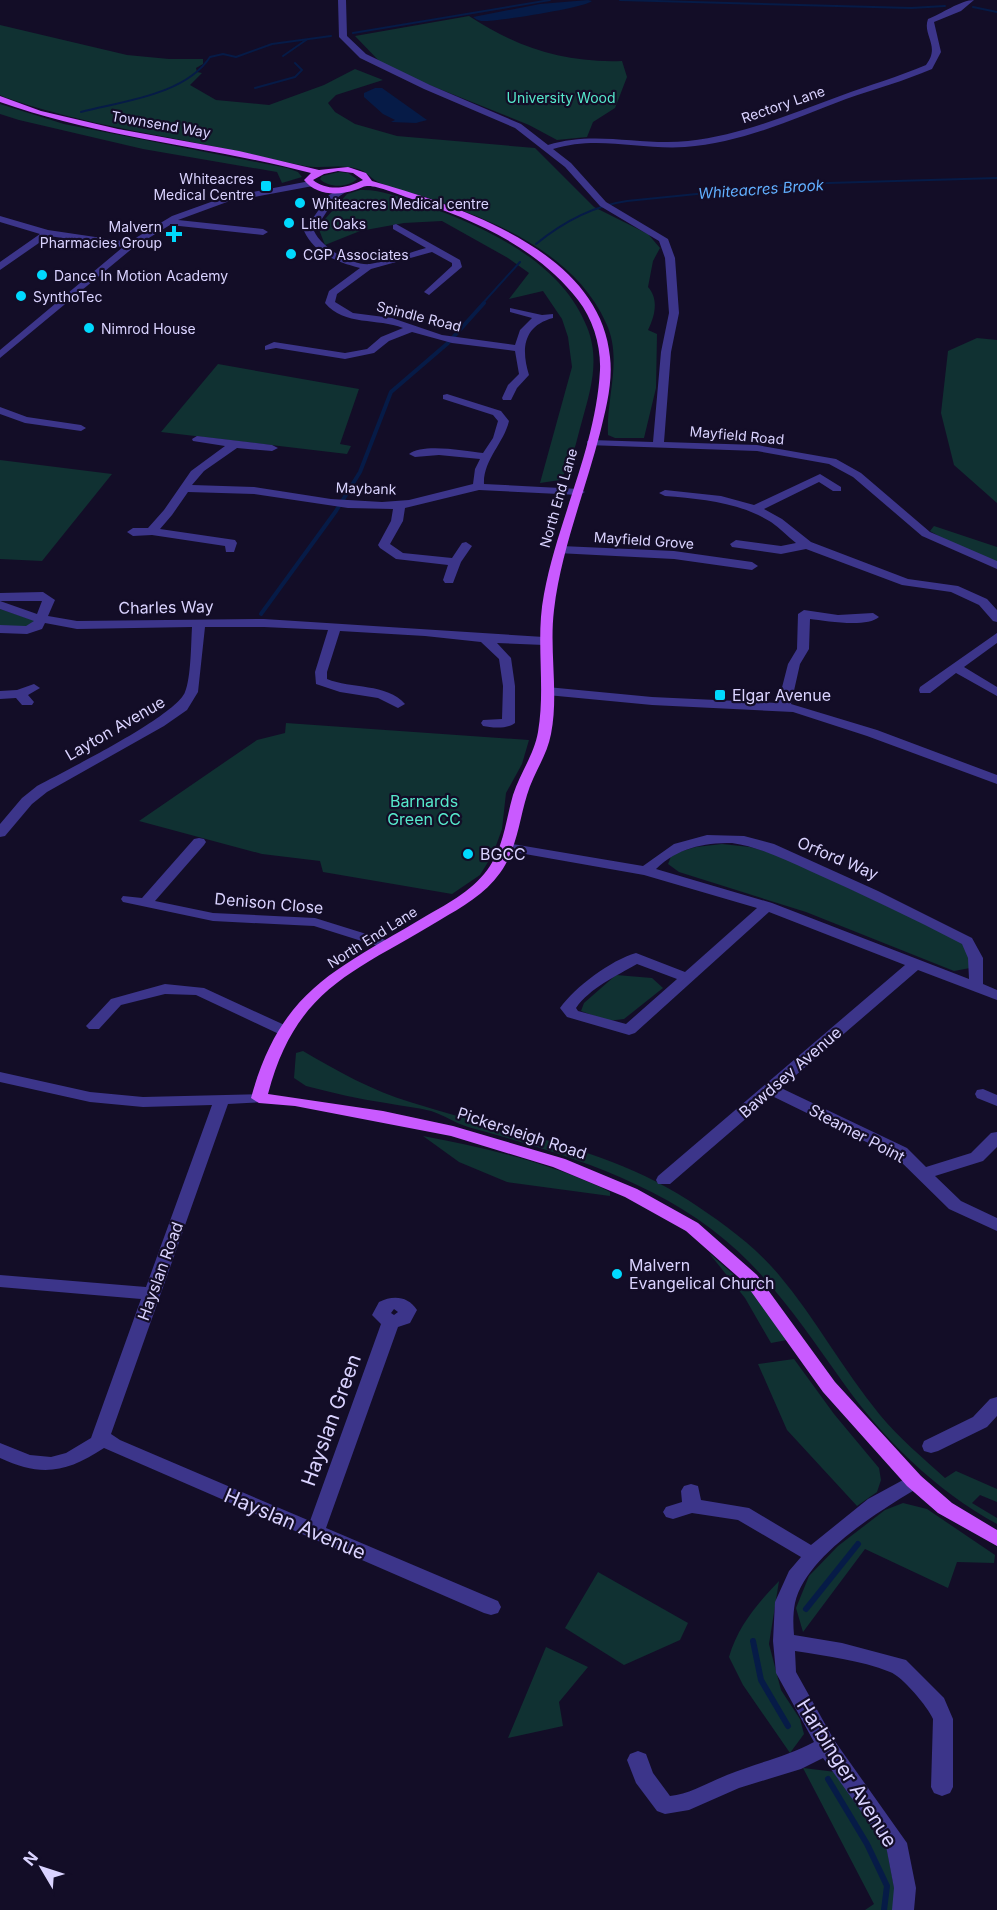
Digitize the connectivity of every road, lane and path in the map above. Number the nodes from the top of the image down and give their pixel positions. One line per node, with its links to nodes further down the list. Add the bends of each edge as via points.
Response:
1 (342, 0): 4 (street, via 343,37 363,56 518,126)
2 (970, 0): 5 (street, Rectory Lane, via 931,21 938,48 928,67 797,116 734,135 683,144 588,139)
3 (0, 99): 7 (main road, Townsend Way, via 101,128)
4 (539, 142): 5 (street); 6 (street)
5 (562, 142): 6 (street, Rectory Lane)
6 (548, 148): 34 (street, via 605,205 663,239 670,258 674,313 666,352)
7 (318, 172): 8 (main road, Townsend Way, via 355,171 366,176); 9 (main road, via 308,180)
8 (366, 183): 10 (main road); 32 (main road, Townsend Way, via 443,207 510,238 550,264 585,300 600,329 606,372)
9 (310, 184): 11 (main road); 13 (street, via 213,203)
10 (344, 190): 11 (street)
11 (331, 193): 20 (street, via 310,228 311,236 322,248)
12 (0, 219): 15 (street)
13 (171, 220): 16 (street); 17 (street)
14 (415, 228): 18 (street, via 399,229)
15 (46, 232): 17 (street); 19 (street)
16 (263, 232)
17 (131, 245): 26 (street)
18 (432, 249): 20 (street, Spindle Road); 21 (street, via 457,262 457,267 432,290)
19 (0, 267)
20 (368, 267): 23 (street, Spindle Road, via 332,292 330,303 342,312 395,322)
21 (451, 290)
22 (514, 310): 25 (street, via 544,316 524,329)
23 (410, 329): 24 (street, via 370,351 345,357); 25 (street, Spindle Road)
24 (274, 345)
25 (518, 348): 28 (street, via 524,375)
26 (0, 355)
27 (447, 397): 37 (street, via 497,413 504,421 500,437)
28 (507, 398)
29 (0, 410): 30 (street, via 25,420)
30 (81, 428)
31 (197, 439): 33 (street)
32 (591, 443): 34 (street, North End Lane); 41 (main road, North End Lane)
33 (234, 444): 35 (street); 39 (street, via 219,458 202,466)
34 (658, 444): 54 (street, Mayfield Road, via 757,448 832,461 871,485 926,534)
35 (272, 448)
36 (415, 454): 37 (street, via 437,448)
37 (485, 456): 38 (street, via 477,478)
38 (479, 487): 41 (street, Maybank); 43 (street, Maybank)
39 (186, 488): 43 (street, Maybank); 45 (street)
40 (837, 489): 44 (street, via 820,477)
41 (579, 492): 51 (main road, North End Lane)
42 (665, 493): 44 (street, via 730,500)
43 (399, 505): 52 (street, via 398,523 384,545 400,556)
44 (756, 509): 49 (street, via 777,520)
45 (152, 531): 46 (street); 47 (street)
46 (133, 532)
47 (233, 542)
48 (736, 544): 49 (street, via 781,550)
49 (807, 545): 59 (street, via 906,582 954,589 982,602)
50 (465, 546): 52 (street)
51 (561, 550): 53 (street, Mayfield Grove, via 674,555 728,568); 66 (main road, North End Lane, via 549,595)
52 (455, 562): 55 (street)
53 (752, 566)
54 (997, 566)
55 (449, 580)
56 (0, 597): 60 (street, via 43,596 49,600)
57 (0, 605): 60 (street, Charles Way)
58 (873, 617): 74 (street, via 838,619 804,614 803,649 794,664)
59 (997, 618)
60 (42, 619): 61 (street, Charles Way, via 77,625); 63 (street, via 38,626 27,630)
61 (199, 624): 62 (street, Charles Way); 77 (street, Layton Avenue, via 192,692 182,707 42,789)
62 (335, 627): 65 (street, Charles Way); 69 (street, via 321,681 333,688 394,700)
63 (0, 629)
64 (997, 637): 67 (street)
65 (486, 639): 66 (street, Charles Way); 75 (street, via 505,658 508,686 508,723)
66 (544, 641): 71 (main road, North End Lane)
67 (957, 668): 70 (street); 72 (street)
68 (33, 688): 73 (street, via 23,698)
69 (404, 690)
70 (925, 690)
71 (547, 691): 74 (street); 79 (main road, North End Lane, via 545,735 521,792)
72 (997, 692)
73 (0, 694)
74 (784, 707): 76 (street, via 872,733)
75 (488, 723)
76 (997, 780)
77 (2, 828)
78 (199, 842): 82 (street)
79 (507, 847): 80 (street); 84 (main road, North End Lane, via 486,881)
80 (646, 871): 83 (street); 87 (street, Orford Way, via 665,852 690,842 720,838 756,842 877,894 968,941 978,964)
81 (128, 899): 82 (street, Denison Close)
82 (146, 903): 84 (street, Denison Close, via 213,917 315,922)
83 (767, 906): 85 (street); 86 (street)
84 (387, 945): 90 (main road, North End Lane, via 344,971 308,1000)
85 (916, 963): 87 (street); 92 (street, Bawdsey Avenue)
86 (687, 978): 86 (street, via 629,1030 572,1014 568,1008 605,976 636,958)
87 (975, 987): 88 (street)
88 (997, 995)
89 (94, 1026): 90 (street, via 116,1002 165,988 199,992)
90 (285, 1031): 93 (main road, North End Lane, via 267,1065)
91 (0, 1077): 94 (street, Pickersleigh Road, via 90,1097 143,1102)
92 (771, 1089): 96 (street, Steamer Point, via 901,1152); 97 (street, Bawdsey Avenue)
93 (259, 1098): 94 (street, Pickersleigh Road); 106 (main road, Pickersleigh Road, via 295,1101 453,1131 559,1163 631,1193 692,1227 751,1279 829,1387)
94 (222, 1100): 100 (street, Hayslan Road)
95 (997, 1137): 96 (street, via 978,1157)
96 (925, 1173): 98 (street, Steamer Point, via 955,1205)
97 (664, 1180)
98 (997, 1225)
99 (0, 1281): 100 (street)
100 (151, 1294): 103 (street, Hayslan Road)
101 (391, 1322): 108 (street, Hayslan Green)
102 (997, 1404): 104 (street, via 980,1422)
103 (100, 1439): 105 (street, via 81,1454 45,1465 25,1463); 108 (street, Hayslan Avenue)
104 (931, 1446)
105 (0, 1450)
106 (914, 1481): 109 (main road, Pickersleigh Road, via 945,1508); 110 (street, Harbinger Avenue, via 874,1504)
107 (673, 1512): 110 (street, via 691,1498 742,1513)
108 (315, 1533): 111 (street, Hayslan Avenue)
109 (997, 1539)
110 (814, 1556): 112 (street, Harbinger Avenue, via 796,1576 785,1602)
111 (491, 1607)
112 (783, 1641): 113 (street, Harbinger Avenue, via 786,1673); 115 (street, via 842,1651 899,1666 906,1672 937,1704 943,1719)
113 (827, 1746): 114 (street, via 793,1763 734,1780 681,1804 665,1805 644,1778); 116 (street, Harbinger Avenue, via 896,1843 905,1888)
114 (638, 1760)
115 (942, 1787)
116 (903, 1910)

